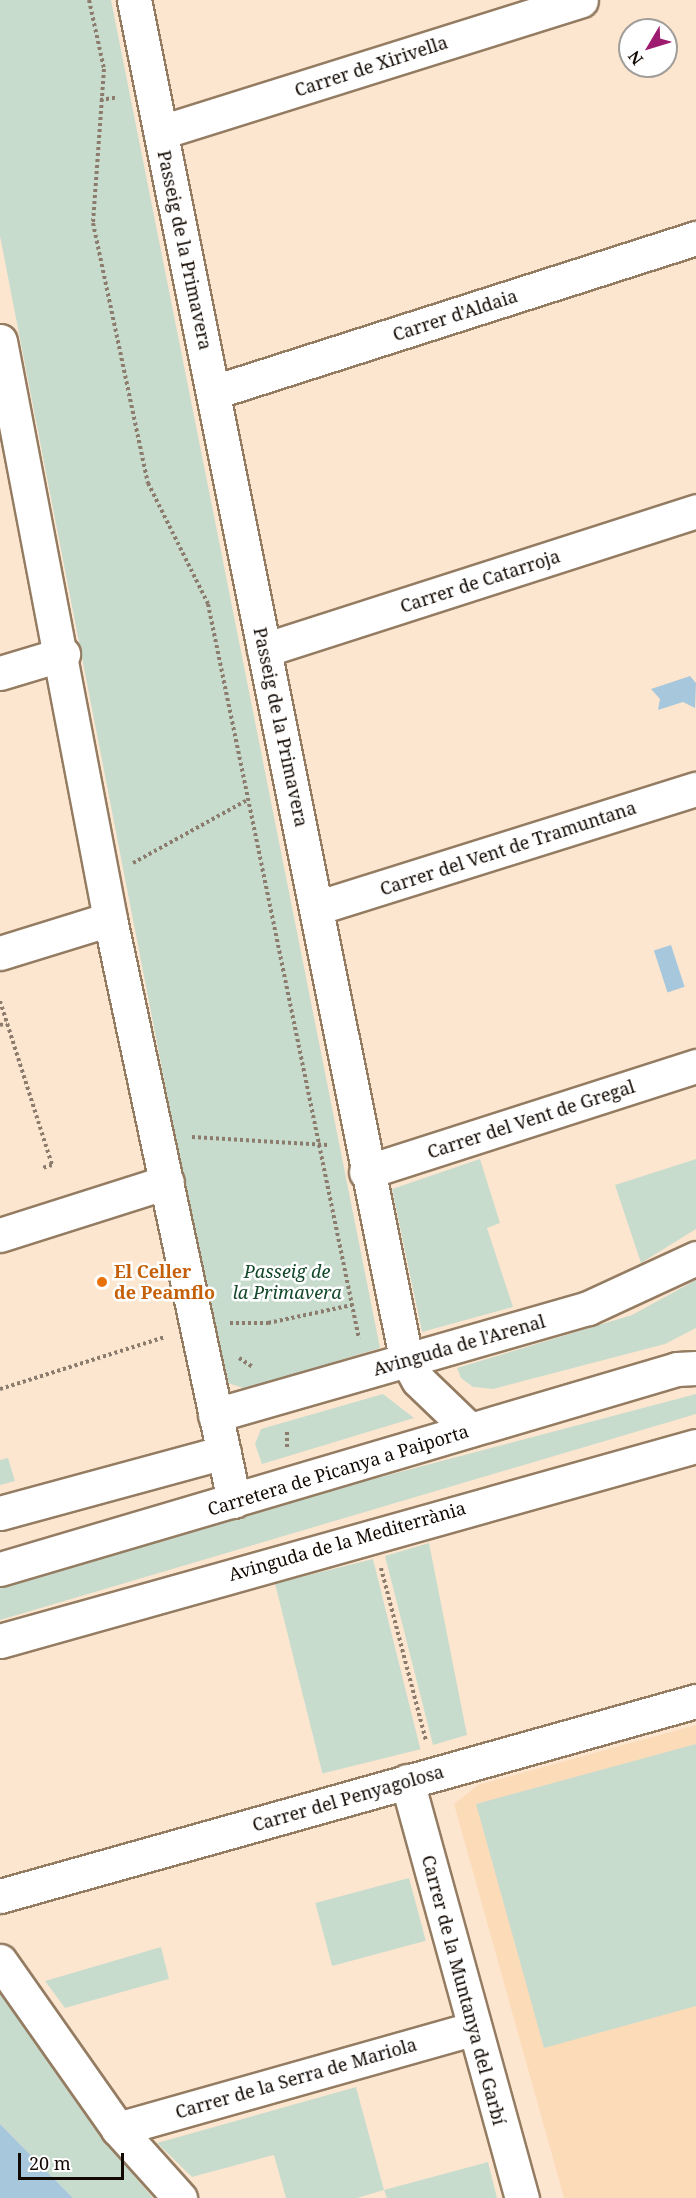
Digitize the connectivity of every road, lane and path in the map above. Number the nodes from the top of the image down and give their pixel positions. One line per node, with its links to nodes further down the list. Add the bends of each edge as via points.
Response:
1 (89, 0): 14 (path, via 104,69 93,223 148,483 208,604)
2 (134, 0): 4 (street, Passeig de la Primavera)
3 (581, 0): 4 (street, Carrer de Xirivella)
4 (161, 132): 8 (street, Passeig de la Primavera)
5 (696, 238): 8 (street, Carrer d'Aldaia)
6 (0, 342): 7 (street)
7 (5, 392): 11 (street)
8 (214, 392): 10 (street, Passeig de la Primavera)
9 (696, 511): 10 (street, Carrer de Catarroja)
10 (264, 650): 16 (street, Passeig de la Primavera)
11 (63, 654): 12 (street); 17 (street)
12 (0, 673)
13 (696, 789): 16 (street, Carrer del Vent de Tramuntana)
14 (247, 800): 15 (path); 24 (path)
15 (124, 867)
16 (319, 907): 26 (street, Passeig de la Primavera)
17 (110, 919): 18 (street); 27 (street)
18 (0, 953)
19 (0, 1001): 20 (path)
20 (7, 1023): 21 (path); 25 (path, via 52,1165)
21 (0, 1025)
22 (696, 1066): 26 (street, Carrer del Vent de Gregal)
23 (189, 1136): 24 (path)
24 (318, 1148): 30 (path)
25 (42, 1168)
26 (366, 1172): 35 (street, Passeig de la Primavera)
27 (167, 1182): 28 (street); 39 (street)
28 (0, 1235)
29 (696, 1258): 35 (street, Avinguda de l'Arenal, via 588,1308)
30 (352, 1305): 31 (path, via 268,1323); 33 (path)
31 (222, 1324)
32 (163, 1337): 38 (path)
33 (361, 1345)
34 (227, 1356): 37 (path, via 243,1359)
35 (406, 1359): 39 (street, Avinguda de l'Arenal); 41 (street, Passeig de la Primavera, via 418,1380)
36 (690, 1364): 41 (street, Carretera de Picanya a Paiporta)
37 (263, 1375)
38 (0, 1389)
39 (216, 1415): 44 (street)
40 (283, 1418): 43 (path, via 290,1438)
41 (470, 1430): 45 (street, Carretera de Picanya a Paiporta)
42 (696, 1446): 49 (street, Avinguda de la Mediterrània)
43 (285, 1451)
44 (224, 1452): 45 (street); 46 (street)
45 (234, 1501): 48 (street, Carretera de Picanya a Paiporta)
46 (0, 1513)
47 (378, 1557): 51 (path)
48 (0, 1569)
49 (0, 1641)
50 (696, 1701): 52 (street, Carrer del Penyagolosa)
51 (427, 1746)
52 (407, 1781): 53 (street, Carrer del Penyagolosa); 55 (street, Carrer de la Muntanya del Garbí)
53 (0, 1896)
54 (0, 1961): 56 (street)
55 (474, 2028): 56 (street, Carrer de la Serra de Mariola); 58 (street, Carrer de la Muntanya del Garbí)
56 (118, 2129): 57 (street)
57 (180, 2198)
58 (522, 2198)

